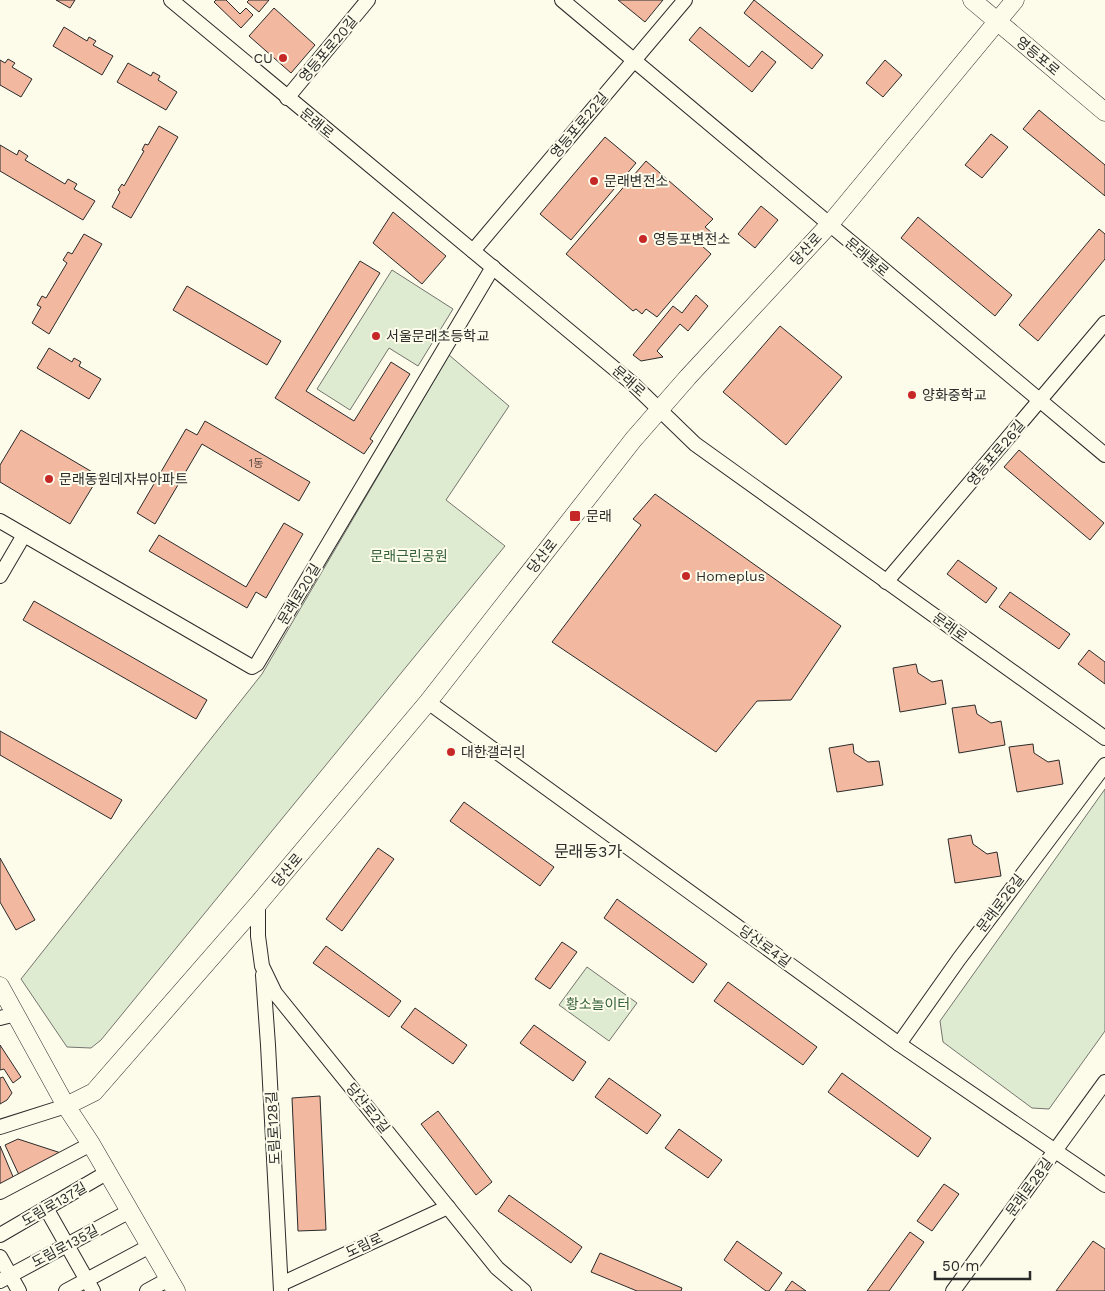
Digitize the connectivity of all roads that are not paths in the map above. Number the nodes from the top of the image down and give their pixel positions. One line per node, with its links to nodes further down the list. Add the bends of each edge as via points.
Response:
1 (171, 0): 9 (street, 문래로)
2 (368, 0): 9 (street, 영등포로20길)
3 (562, 0): 8 (street, 문래북로)
4 (685, 0): 8 (street, 영등포로22길)
5 (972, 0): 7 (main road, 영등포로)
6 (1015, 0): 7 (main road, 당산로)
7 (997, 22): 10 (main road, 영등포로); 11 (main road, 당산로)
8 (634, 61): 11 (street, 문래북로); 12 (street, 영등포로22길)
9 (287, 98): 12 (street, 문래로)
10 (1105, 112)
11 (829, 225): 15 (street, 문래북로); 16 (main road, 당산로)
12 (474, 251): 13 (street, 문래로)
13 (493, 267): 16 (street, 문래로); 19 (street, 문래로20길, via 257,664 252,667)
14 (1105, 323): 15 (street, 영등포로26길)
15 (1040, 400): 17 (street, 문래북로); 21 (street, 영등포로26길)
16 (660, 409): 21 (street, 문래로, via 695,444); 22 (main road, 당산로)
17 (1105, 455)
18 (0, 521): 19 (street, 문래로20길)
19 (24, 535): 20 (street)
20 (0, 576)
21 (886, 582): 23 (street, 문래로)
22 (428, 702): 25 (main road, 당산로); 29 (street, 당산로4길)
23 (1105, 738)
24 (1105, 765): 29 (street, 문래로26길, via 958,959)
25 (258, 904): 26 (street, 당산로2길); 31 (main road, 당산로, via 94,1092)
26 (262, 966): 38 (street, 당산로2길, via 275,993); 48 (street, 도림로128길)
27 (0, 986): 28 (main road)
28 (8, 1016): 31 (main road)
29 (899, 1044): 34 (street, 당산로4길)
30 (1105, 1082): 34 (street, 문래로28길)
31 (66, 1106): 32 (street); 33 (main road)
32 (0, 1127)
33 (91, 1144): 35 (main road); 37 (street)
34 (1055, 1151): 36 (street, 당산로4길); 53 (street, 문래로28길)
35 (108, 1172): 39 (street, 도림로137길); 40 (main road)
36 (1105, 1185)
37 (0, 1192)
38 (448, 1207): 48 (street, 도림로); 52 (street, 당산로2길, via 497,1268)
39 (46, 1208): 41 (street, 도림로137길); 42 (street)
40 (130, 1211): 42 (street, 도림로135길); 43 (main road)
41 (0, 1235)
42 (67, 1245): 45 (street, 도림로135길); 46 (street)
43 (150, 1246): 46 (street); 47 (main road)
44 (0, 1257): 45 (street)
45 (5, 1278): 49 (street)
46 (90, 1285): 50 (street)
47 (173, 1285): 51 (street)
48 (281, 1287)
49 (19, 1291)
50 (66, 1291)
51 (147, 1291)
52 (524, 1291)
53 (953, 1291)

